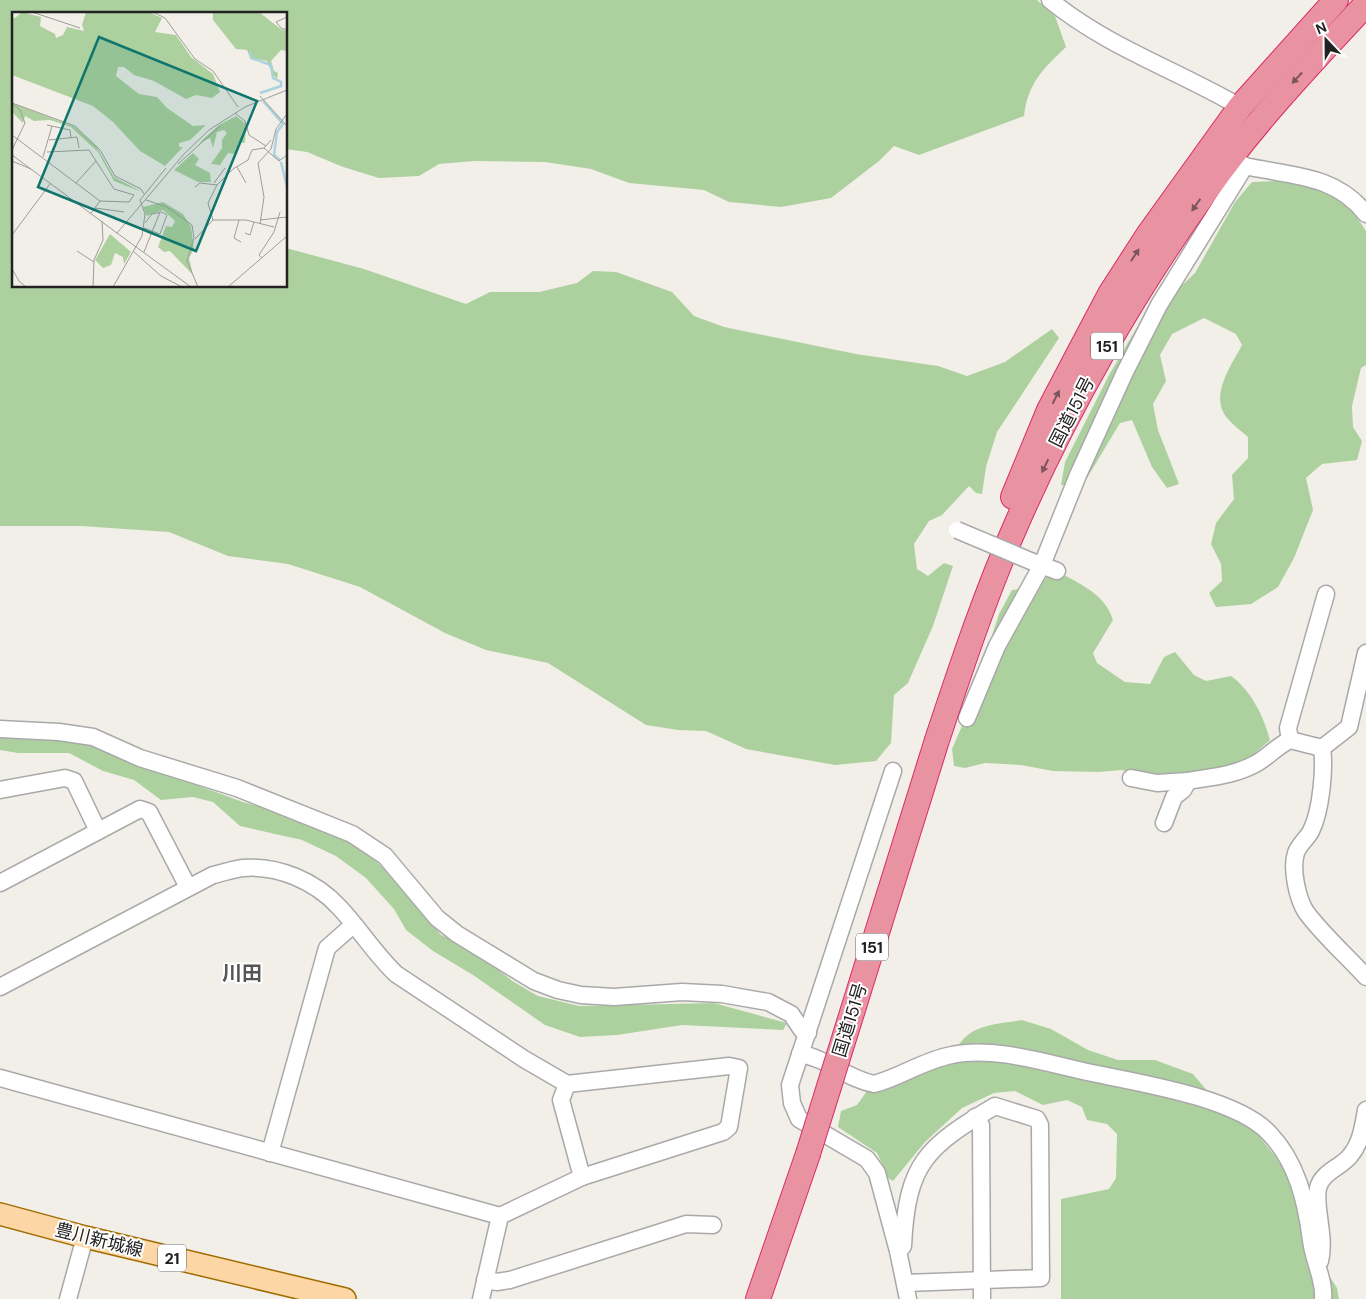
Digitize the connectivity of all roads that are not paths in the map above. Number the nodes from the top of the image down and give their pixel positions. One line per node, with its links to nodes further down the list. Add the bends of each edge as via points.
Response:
1 (1050, 0): 4 (street, via 1076,22 1109,41)
2 (1336, 0): 4 (highway, 国道151号 / 151)
3 (1366, 4): 5 (highway, 国道151号 / 151, one-way to 5, via 1292,84)
4 (1240, 108): 14 (highway, 国道151号 / 151, one-way to 4, via 972,608 1049,410 1110,294 1148,235)
5 (1238, 161): 6 (street, via 1335,186); 8 (street, via 1125,372); 14 (highway, 国道151号 / 151, one-way to 14, via 1166,248 1098,361 1016,524)
6 (1366, 214)
7 (957, 530): 8 (street, bridge)
8 (1037, 563): 9 (street); 12 (street)
9 (1057, 571)
10 (1326, 594): 15 (street, via 1288,728)
11 (1366, 653): 16 (street, via 1349,727)
12 (967, 718)
13 (0, 729): 28 (street, via 93,737 140,758 237,788 352,834 385,856 437,918 457,934 534,981 581,995 614,997 682,992 722,994 768,1002 791,1014)
14 (937, 740): 48 (highway, 国道151号 / 151, bridge, via 808,1154)
15 (1290, 740): 16 (street); 19 (street, via 1258,762 1235,772)
16 (1322, 748): 26 (street, via 1324,761 1316,815 1311,831 1296,854 1296,881 1306,911)
17 (893, 771): 28 (street)
18 (1131, 778): 19 (street, via 1157,783)
19 (1188, 781): 21 (street, via 1174,797)
20 (0, 790): 22 (street, via 65,778 74,781)
21 (1164, 823)
22 (98, 831): 23 (street); 24 (street, via 140,809 149,812)
23 (0, 883)
24 (188, 887): 25 (street, via 213,875 243,868 266,869 298,877 319,888); 27 (street)
25 (354, 925): 31 (street, via 396,974); 34 (street, via 327,948)
26 (1366, 977)
27 (0, 988)
28 (808, 1033): 29 (street)
29 (800, 1054): 40 (street, via 790,1085 792,1103 800,1119 867,1159 877,1173); 41 (street, via 814,1056 862,1082 874,1084 952,1055 1011,1055 1180,1092 1224,1107 1263,1128 1297,1176 1306,1205)
30 (0, 1078): 34 (street)
31 (567, 1084): 35 (street, via 561,1100); 35 (street, via 729,1066 739,1068 729,1127 723,1132)
32 (1366, 1110): 41 (street, via 1358,1144 1349,1157 1322,1180 1318,1189 1322,1237 1321,1259)
33 (975, 1118): 40 (street, via 929,1153 915,1174 909,1191 903,1246); 43 (street, via 981,1125); 43 (street, via 995,1106 1037,1119 1040,1125 1042,1278)
34 (270, 1154): 37 (street)
35 (582, 1177): 37 (street)
36 (0, 1214): 39 (main road, 豊川新城線 / 21)
37 (500, 1216): 42 (street)
38 (713, 1225): 42 (street, via 686,1224 510,1280)
39 (85, 1237): 45 (street); 46 (main road, 豊川新城線 / 21)
40 (898, 1251): 44 (street)
41 (1317, 1267): 50 (street, via 1324,1290)
42 (485, 1280): 47 (street)
43 (982, 1280): 44 (street); 49 (street)
44 (907, 1291)
45 (68, 1299)
46 (345, 1299)
47 (481, 1299)
48 (758, 1299)
49 (982, 1299)
50 (1323, 1299)

